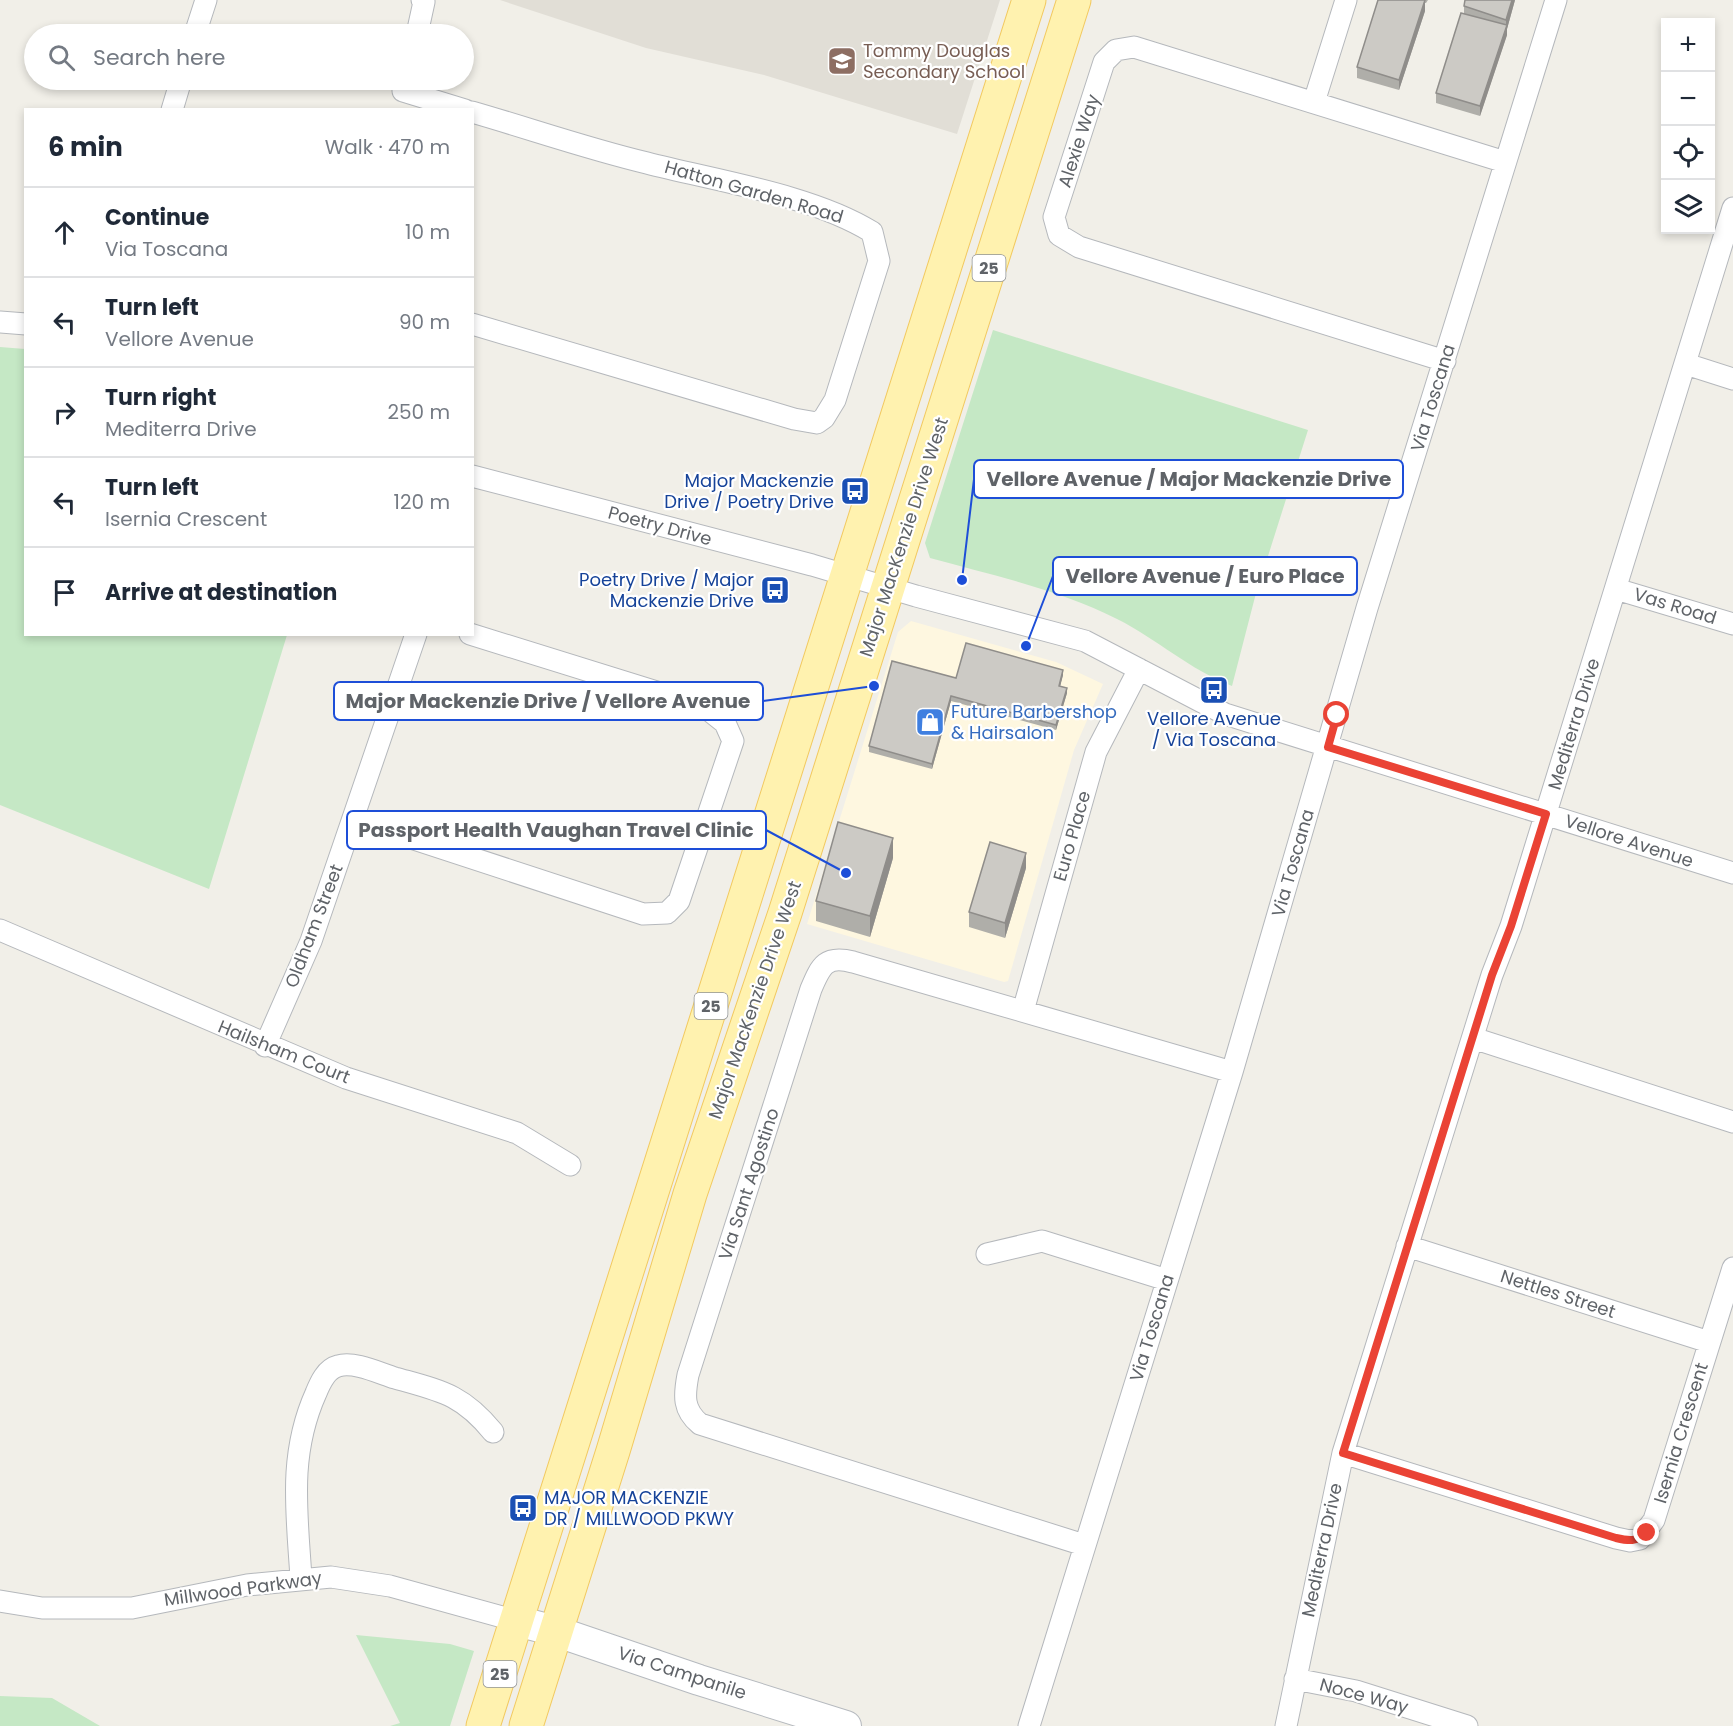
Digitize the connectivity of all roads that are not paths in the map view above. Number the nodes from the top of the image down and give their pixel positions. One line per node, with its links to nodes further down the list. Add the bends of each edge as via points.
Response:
1 (206, 0): 7 (street)
2 (422, 0): 8 (street)
3 (1029, 0): 24 (main road, Major MacKenzie Drive West / 25)
4 (1074, 0): 25 (main road, Major MacKenzie Drive West / 25)
5 (1346, 0): 11 (street)
6 (1556, 0): 15 (street, Via Toscana)
7 (198, 24)
8 (419, 24)
9 (178, 90): 12 (street)
10 (402, 93): 13 (street)
11 (1314, 102): 15 (street, Alexie Way); 20 (street, Alexie Way, via 1134,47 1116,50 1104,62 1054,218 1059,235 1079,247)
12 (173, 108)
13 (458, 108)
14 (474, 113): 19 (street, Hatton Garden Road, via 848,218 873,232 879,261 835,400 817,423)
15 (1505, 162): 20 (street, Via Toscana)
16 (1733, 208): 21 (street, Mediterra Drive)
17 (0, 322): 18 (street)
18 (24, 324)
19 (474, 325)
20 (1445, 361): 31 (street, Via Toscana)
21 (1686, 364): 22 (street); 26 (street, Mediterra Drive)
22 (1733, 379)
23 (474, 478): 24 (street, Poetry Drive)
24 (847, 575): 25 (street, Vellore Avenue); 52 (main road, Major MacKenzie Drive West / 25)
25 (888, 588): 30 (street, Vellore Avenue, via 1085,642); 53 (main road, Major MacKenzie Drive West / 25, via 786,913 690,1194)
26 (1616, 589): 27 (street, Vas Road); 32 (street, Mediterra Drive)
27 (1733, 624)
28 (474, 635): 33 (street, via 705,707 725,723 733,741 679,901 667,913 643,914)
29 (415, 636): 33 (street, Oldham Street)
30 (1139, 669): 31 (street, Vellore Avenue, via 1209,708); 36 (street, Euro Place, via 1096,752)
31 (1328, 747): 32 (street, Vellore Avenue); 39 (street, Via Toscana)
32 (1546, 814): 34 (street, Vellore Avenue); 37 (street, Mediterra Drive)
33 (353, 819): 38 (street, Oldham Street, via 311,941)
34 (1733, 873)
35 (0, 930): 38 (street, Hailsham Court)
36 (1023, 1011): 39 (street, Via Sant Agostino); 49 (street, Via Sant Agostino, via 844,960 835,958 825,964 812,988 688,1375 685,1405 690,1416 712,1429)
37 (1473, 1038): 40 (street); 42 (street, Mediterra Drive)
38 (265, 1046): 41 (street, Hailsham Court, via 346,1078 518,1133)
39 (1232, 1072): 45 (street, Via Toscana)
40 (1733, 1122)
41 (570, 1165)
42 (1407, 1246): 46 (street, Nettles Street); 48 (street, Mediterra Drive)
43 (987, 1254): 45 (street, via 1042,1241)
44 (1733, 1268): 46 (street, Isernia Crescent)
45 (1167, 1280): 49 (street, Via Toscana)
46 (1709, 1342): 48 (street, Isernia Crescent, via 1654,1520 1640,1539 1616,1538)
47 (492, 1432): 50 (street, via 478,1414 453,1396 359,1367 334,1367 320,1385 299,1437 296,1478)
48 (1343, 1453): 54 (street, Mediterra Drive)
49 (1084, 1545): 58 (street, Via Toscana)
50 (300, 1578): 51 (street, Millwood Parkway, via 132,1608 42,1608); 52 (street, Millwood Parkway, via 358,1579)
51 (0, 1601)
52 (517, 1622): 53 (street, Via Campanile); 55 (main road, Major MacKenzie Drive West / 25)
53 (555, 1631): 56 (main road, Major MacKenzie Drive West / 25); 57 (street, Via Campanile)
54 (1295, 1679): 59 (street, Mediterra Drive); 60 (street, Noce Way, via 1356,1691)
55 (483, 1726)
56 (526, 1726)
57 (846, 1726)
58 (1029, 1726)
59 (1286, 1726)
60 (1467, 1726)

